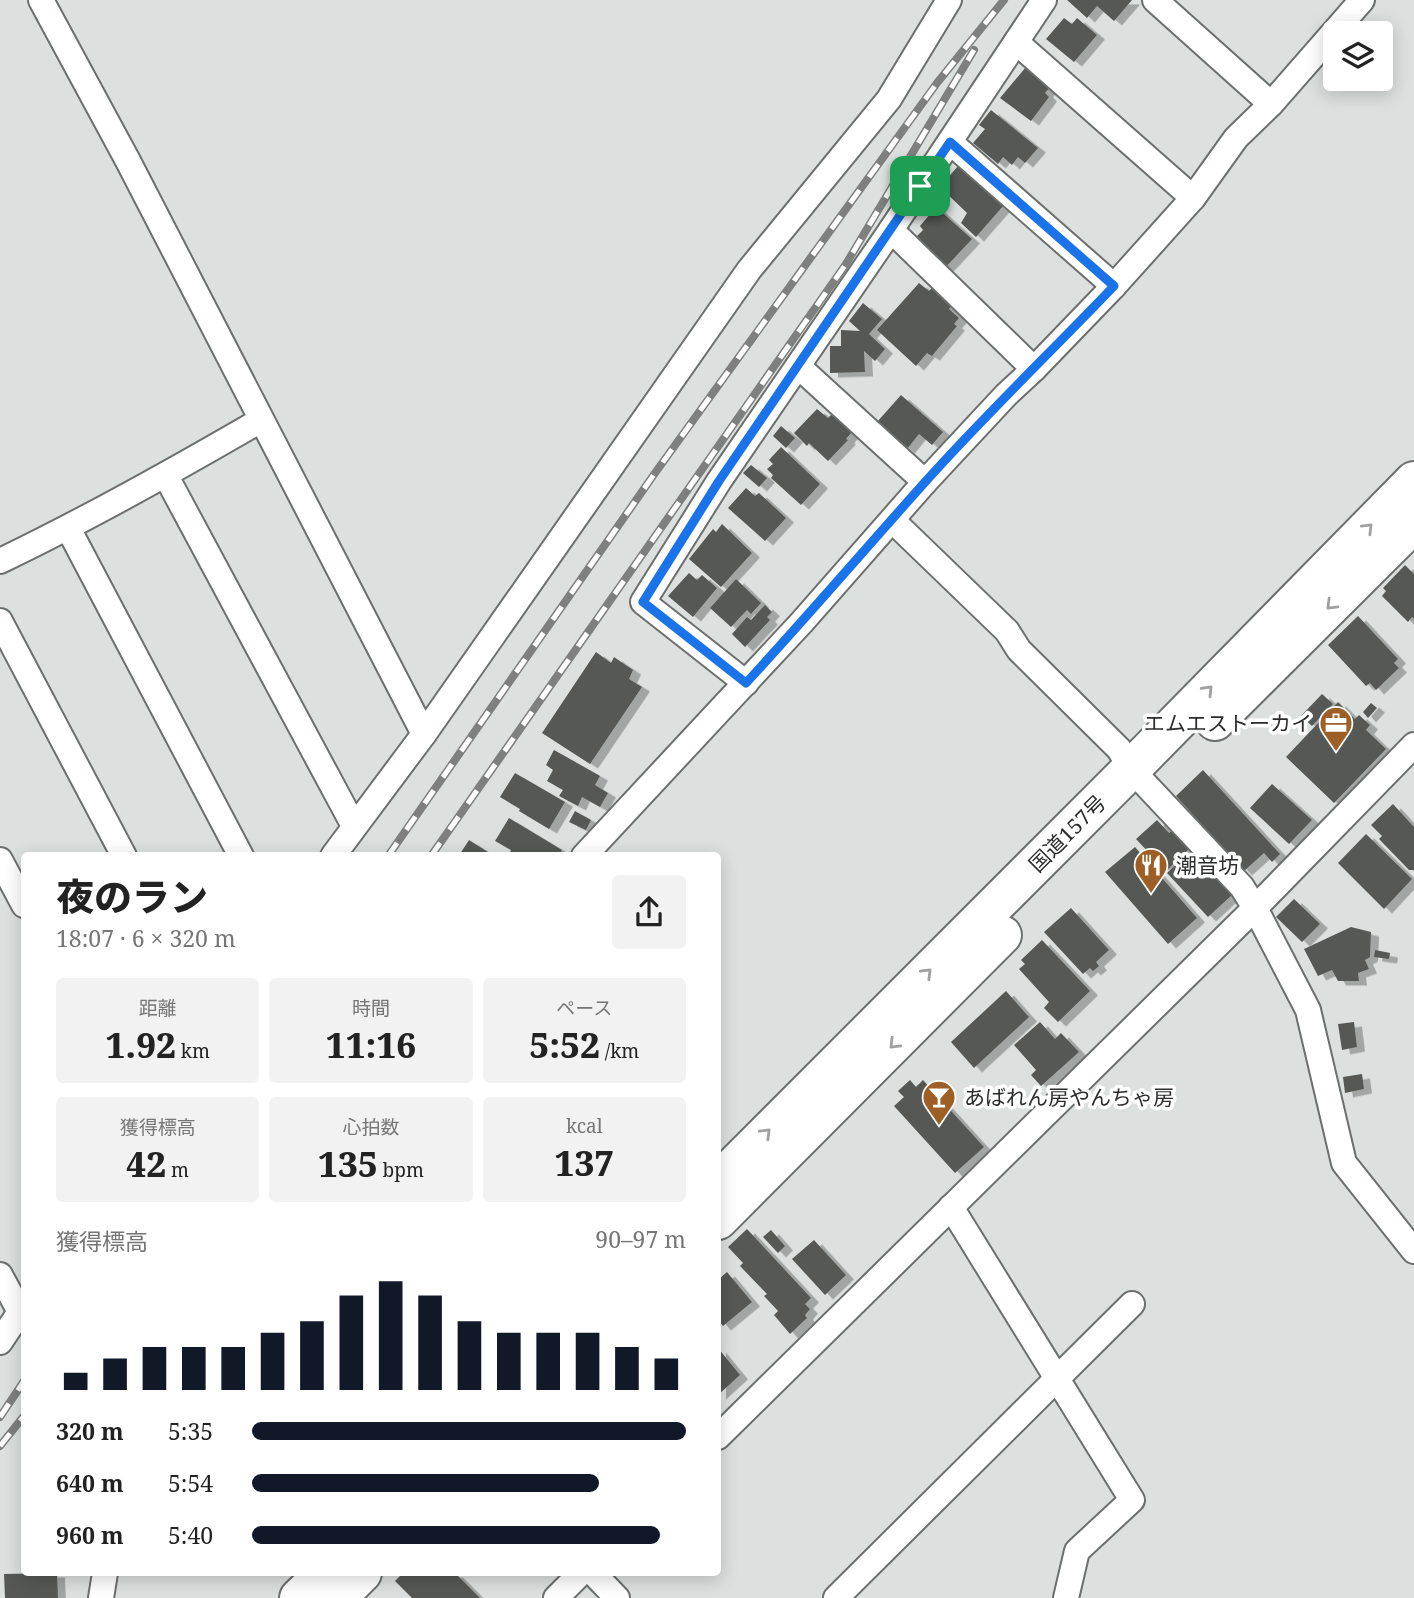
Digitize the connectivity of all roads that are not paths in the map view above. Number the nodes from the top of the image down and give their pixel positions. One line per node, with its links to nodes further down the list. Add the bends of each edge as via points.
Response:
1 (41, 0): 14 (street)
2 (949, 0): 24 (street, via 889,99 749,270)
3 (1044, 0): 6 (street)
4 (1155, 0): 7 (street)
5 (1359, 1): 7 (street)
6 (1016, 43): 8 (street); 9 (street)
7 (1271, 104): 9 (street, via 1236,138)
8 (950, 142): 10 (street); 11 (street)
9 (1193, 198): 11 (street)
10 (891, 230): 12 (street); 13 (street)
11 (1114, 286): 13 (street)
12 (798, 366): 17 (street); 23 (street, via 643,602)
13 (1034, 369): 17 (street)
14 (261, 420): 15 (street); 24 (street)
15 (166, 476): 20 (street); 27 (street)
16 (1414, 481): 26 (highway, 国道157号, one-way to 16)
17 (925, 482): 18 (street)
18 (893, 521): 23 (street); 26 (street, via 1007,631 1018,650 1119,749)
19 (1414, 523): 26 (highway, 国道157号, one-way to 26)
20 (68, 528): 21 (street); 29 (street)
21 (0, 561)
22 (0, 621): 28 (street)
23 (746, 683): 31 (street)
24 (424, 734): 27 (street)
25 (1414, 745): 34 (street)
26 (1139, 779): 34 (street, via 1242,887); 35 (highway, 国道157号, one-way to 26); 37 (highway, 国道157号, one-way to 37)
27 (354, 826): 30 (street)
28 (122, 852)
29 (240, 852)
30 (336, 852)
31 (588, 852)
32 (0, 860): 33 (street)
33 (21, 899)
34 (1255, 908): 36 (street); 38 (street, via 1308,1010 1345,1163)
35 (721, 1179)
36 (951, 1206): 44 (street); 45 (street)
37 (721, 1217)
38 (1414, 1251)
39 (0, 1275): 41 (street)
40 (1132, 1304): 44 (street)
41 (21, 1307)
42 (21, 1310): 43 (street)
43 (0, 1342)
44 (1057, 1379): 56 (street); 57 (street, via 1132,1500 1077,1551)
45 (721, 1434)
46 (105, 1576): 51 (street)
47 (321, 1576): 52 (highway)
48 (359, 1576): 53 (highway)
49 (578, 1576): 54 (street)
50 (596, 1576): 55 (street)
51 (101, 1598)
52 (299, 1598)
53 (337, 1598)
54 (556, 1598)
55 (617, 1598)
56 (836, 1598)
57 (1066, 1598)

